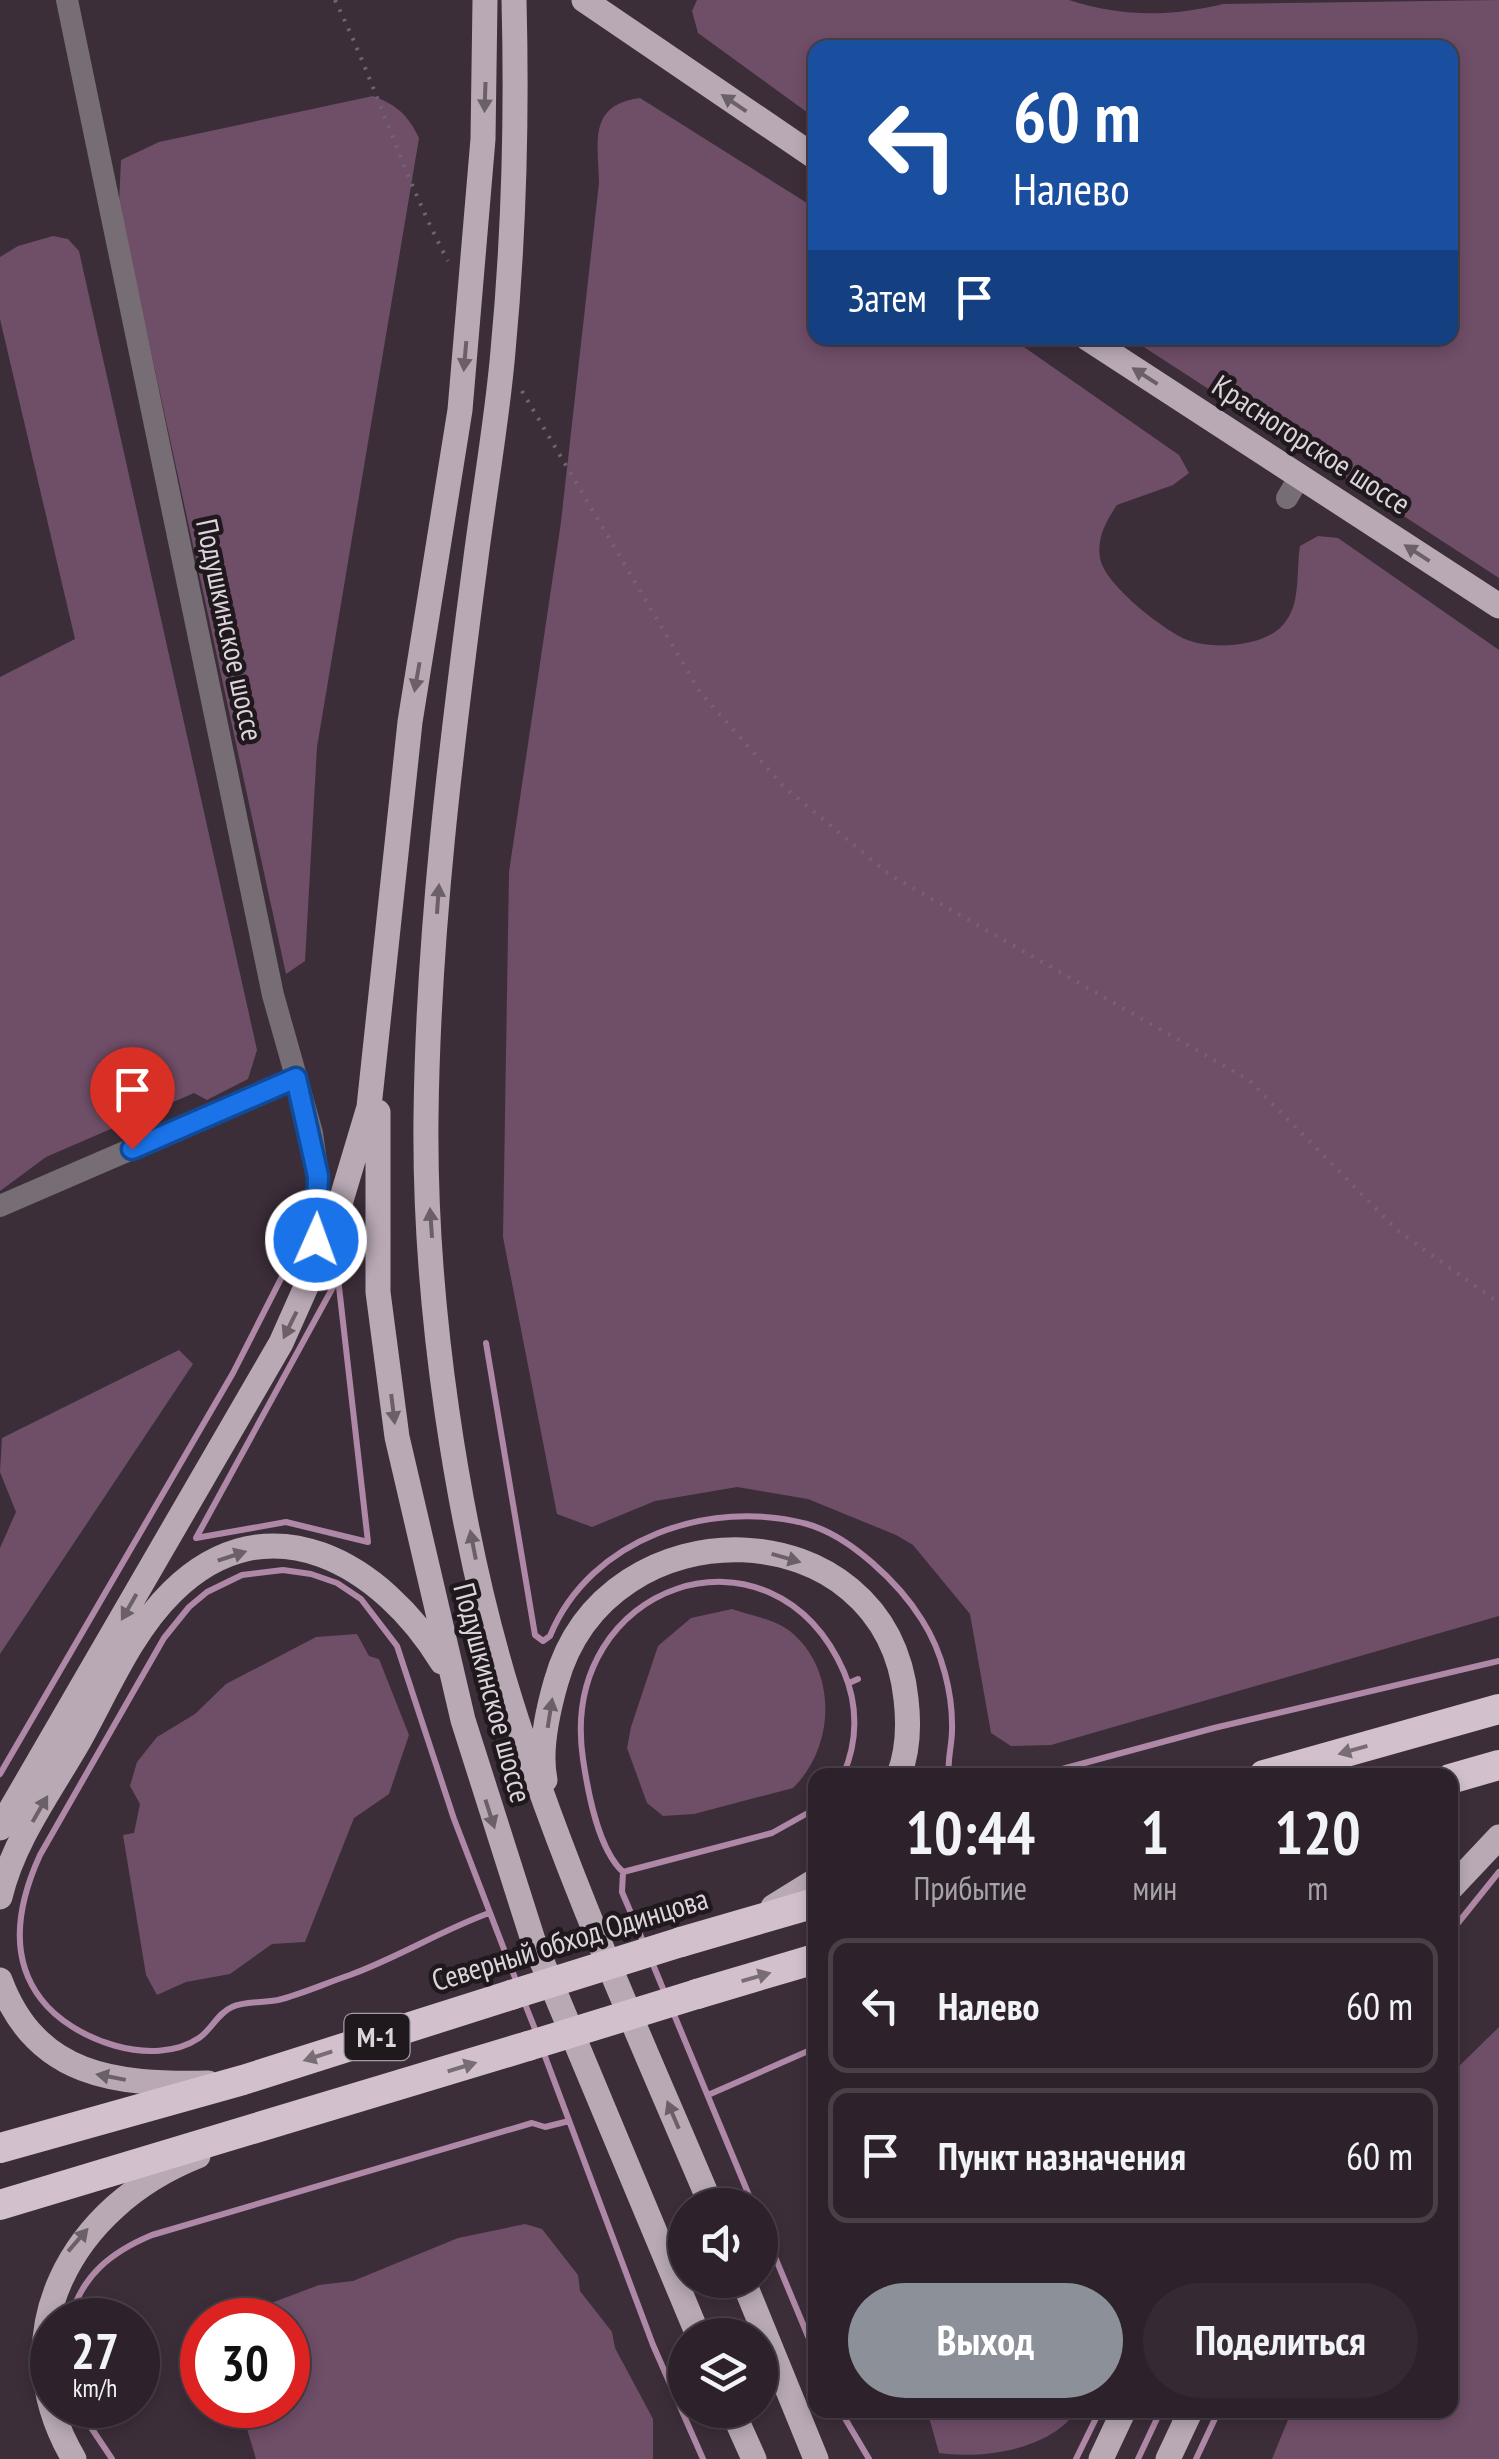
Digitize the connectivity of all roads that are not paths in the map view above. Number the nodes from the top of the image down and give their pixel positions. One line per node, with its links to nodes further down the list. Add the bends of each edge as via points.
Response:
1 (67, 0): 9 (street, Подушкинское шоссе, via 269,975)
2 (485, 0): 8 (main road, one-way to 8, via 484,119 460,410 410,722)
3 (514, 0): 18 (main road, one-way to 3, via 510,1698 470,1533 436,1296 426,1118 447,783 502,358)
4 (584, 0): 5 (main road, one-way to 4)
5 (808, 151)
6 (1097, 345): 7 (main road, Красногорское шоссе, one-way to 6, via 1293,487)
7 (1499, 606)
8 (378, 1032): 11 (main road, via 369,1107); 13 (main road, Подушкинское шоссе, one-way to 13, via 378,1292 397,1437)
9 (296, 1078): 10 (street); 11 (street, Подушкинское шоссе, via 318,1176)
10 (0, 1206)
11 (315, 1272): 19 (main road, one-way to 19, via 257,1386)
12 (1499, 1709): 16 (highway, one-way to 16)
13 (462, 1720): 23 (main road, one-way to 13, via 20,1844 144,1626 194,1573 236,1553 284,1547 316,1552 377,1582 441,1661); 34 (main road, Подушкинское шоссе, one-way to 34, via 533,1940)
14 (1499, 1766): 17 (highway)
15 (900, 1768): 18 (main road, one-way to 15, via 543,1772 548,1720 577,1632 630,1579 703,1550 763,1551 800,1561 834,1579 868,1610 892,1648 905,1689 908,1730)
16 (1289, 1768)
17 (1458, 1777)
18 (551, 1810): 31 (main road, one-way to 18)
19 (0, 1828)
20 (1499, 1837): 21 (main road)
21 (1458, 1881)
22 (808, 1884): 25 (main road)
23 (0, 1897)
24 (808, 1904): 25 (highway, Северный обход Одинцова / М-1)
25 (735, 1926): 28 (highway, Северный обход Одинцова / М-1, one-way to 28, bridge)
26 (808, 1961): 29 (highway, М-1, one-way to 26, bridge)
27 (0, 1980): 28 (main road, one-way to 27, via 136,2082 78,2069 18,2020)
28 (243, 2080): 30 (highway, Северный обход Одинцова / М-1)
29 (268, 2128): 32 (highway, М-1); 40 (main road, one-way to 29, via 50,2420 37,2357 42,2311 58,2267 90,2226 136,2191 192,2158)
30 (0, 2148)
31 (704, 2188)
32 (0, 2205)
33 (750, 2298): 35 (main road)
34 (691, 2318)
35 (793, 2395): 43 (main road); 44 (main road)
36 (1120, 2418): 45 (main road)
37 (1187, 2418): 46 (main road)
38 (736, 2428): 41 (main road)
39 (740, 2428): 42 (main road)
40 (74, 2459)
41 (742, 2459)
42 (754, 2459)
43 (816, 2459)
44 (831, 2459)
45 (1101, 2459)
46 (1168, 2459)

